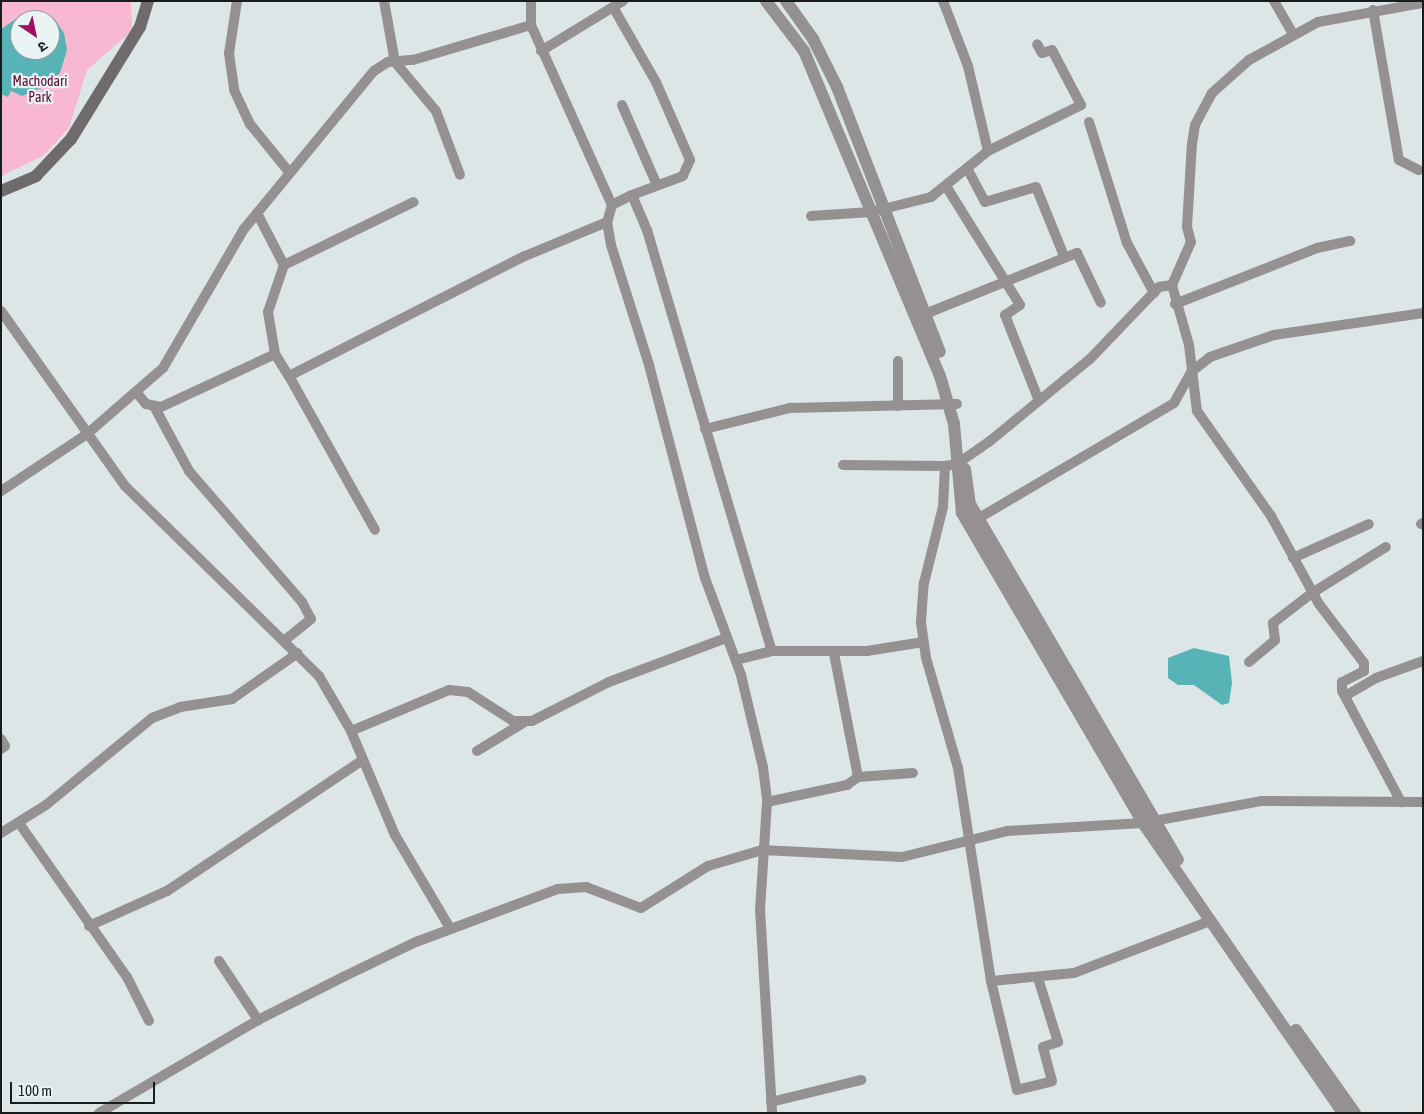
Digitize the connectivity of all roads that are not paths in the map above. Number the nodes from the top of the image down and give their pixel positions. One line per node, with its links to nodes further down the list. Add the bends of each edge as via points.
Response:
1 (148, 1): 27 (main road, via 140,27 71,139 36,176)
2 (237, 1): 23 (street, via 229,53 234,90 250,124)
3 (384, 1): 17 (street)
4 (531, 1): 13 (street)
5 (623, 1): 11 (street)
6 (766, 1): 32 (street, via 804,51)
7 (786, 1): 31 (street, via 828,67)
8 (943, 1): 20 (street, via 968,66)
9 (1274, 1): 14 (street)
10 (1423, 3): 12 (street)
11 (613, 7): 16 (street); 25 (street, via 656,82 689,151 683,176)
12 (1373, 10): 14 (street, via 1318,22); 22 (street, via 1399,160)
13 (531, 25): 16 (street); 17 (street)
14 (1293, 34): 40 (street, via 1249,60 1212,93 1202,109 1192,144 1187,227 1192,235)
15 (1037, 44): 20 (street, via 1042,54 1052,50 1081,104)
16 (540, 51): 30 (street)
17 (395, 62): 23 (street, via 380,65 368,77); 24 (street, via 436,110)
18 (622, 105): 25 (street)
19 (1089, 122): 41 (street, via 1127,243)
20 (988, 150): 21 (street)
21 (967, 168): 26 (street); 37 (street, via 985,202 1036,187)
22 (1422, 171)
23 (289, 172): 33 (street)
24 (460, 175)
25 (657, 185): 28 (street)
26 (946, 186): 31 (street, via 931,197); 39 (street)
27 (1, 191)
28 (632, 195): 30 (street); 56 (street, via 660,273)
29 (414, 202): 38 (street)
30 (612, 205): 35 (street)
31 (885, 208): 32 (street); 46 (street)
32 (871, 212): 34 (street); 53 (street)
33 (257, 213): 38 (street); 51 (street, via 212,280 178,346)
34 (811, 216)
35 (607, 222): 50 (street, via 525,256); 67 (street, via 694,537)
36 (1350, 242): 43 (street, via 1317,248)
37 (1064, 256): 39 (street); 42 (street, via 1080,253)
38 (284, 265): 47 (street, via 268,312)
39 (1004, 279): 46 (street); 52 (street, via 1020,306 1005,315)
40 (1172, 285): 41 (street); 43 (street)
41 (1154, 293): 52 (street, via 1096,353)
42 (1101, 303)
43 (1175, 304): 49 (street, via 1189,345)
44 (1, 310): 57 (street)
45 (1423, 313): 49 (street, via 1247,341 1210,357)
46 (926, 314): 53 (street)
47 (275, 354): 50 (street); 55 (street)
48 (898, 361): 54 (street)
49 (1191, 372): 61 (street, via 1174,403); 65 (street, via 1193,400 1204,424 1271,516)
50 (289, 376): 63 (street)
51 (137, 393): 55 (street); 57 (street)
52 (1039, 401): 58 (street)
53 (954, 404): 54 (street); 58 (street)
54 (898, 406): 56 (street, via 790,408)
55 (155, 408): 68 (street, via 189,471 302,602 311,619)
56 (705, 429): 70 (street, via 757,587)
57 (87, 434): 60 (street); 68 (street, via 152,517)
58 (955, 464): 59 (street); 61 (street, via 970,504); 69 (street, via 922,597); 88 (street, via 958,499 967,522)
59 (843, 466)
60 (1, 491)
61 (979, 518): 88 (street)
62 (1369, 524): 65 (street)
63 (375, 530)
64 (1386, 548): 66 (street)
65 (1293, 558): 66 (street)
66 (1312, 593): 75 (street, via 1271,625 1275,640); 76 (street, via 1364,663 1361,674 1342,682)
67 (726, 638): 73 (street); 77 (street, via 609,682)
68 (286, 639): 72 (street)
69 (923, 642): 71 (street); 91 (street, via 954,747)
70 (772, 651): 71 (street); 73 (street)
71 (834, 652): 84 (street)
72 (298, 653): 78 (street, via 336,701); 89 (street, via 232,699 180,707 152,718)
73 (736, 660): 85 (street, via 763,767)
74 (1423, 660): 76 (street, via 1376,678)
75 (1249, 662)
76 (1345, 696): 86 (street)
77 (524, 723): 78 (street, via 503,716 468,692 449,690); 81 (street)
78 (350, 731): 82 (street)
79 (1, 739): 80 (street, via 5,746)
80 (1, 749)
81 (477, 751)
82 (361, 761): 94 (street, via 167,891); 95 (street, via 395,835)
83 (913, 773): 84 (street)
84 (858, 777): 85 (street, via 847,785)
85 (767, 802): 92 (street)
86 (1401, 802): 87 (street); 88 (street, via 1262,801)
87 (1423, 802)
88 (1149, 822): 91 (street, via 1006,831); 93 (street); 106 (street)
89 (19, 823): 90 (street); 94 (street)
90 (1, 833)
91 (967, 840): 92 (street, via 902,856); 98 (street)
92 (762, 850): 95 (street, via 708,866 641,908 573,887); 102 (street, via 760,909)
93 (1210, 921): 97 (street, via 1106,964); 105 (street)
94 (90, 926): 100 (street, via 127,977)
95 (450, 928): 99 (street)
96 (219, 961): 99 (street)
97 (1038, 978): 98 (street); 98 (street, via 1058,1042 1043,1047 1052,1081 1017,1090)
98 (991, 981)
99 (258, 1020): 103 (street)
100 (149, 1021)
101 (861, 1080): 102 (street)
102 (771, 1102): 104 (street)
103 (99, 1113)
104 (772, 1113)
105 (1343, 1113)
106 (1355, 1113)

